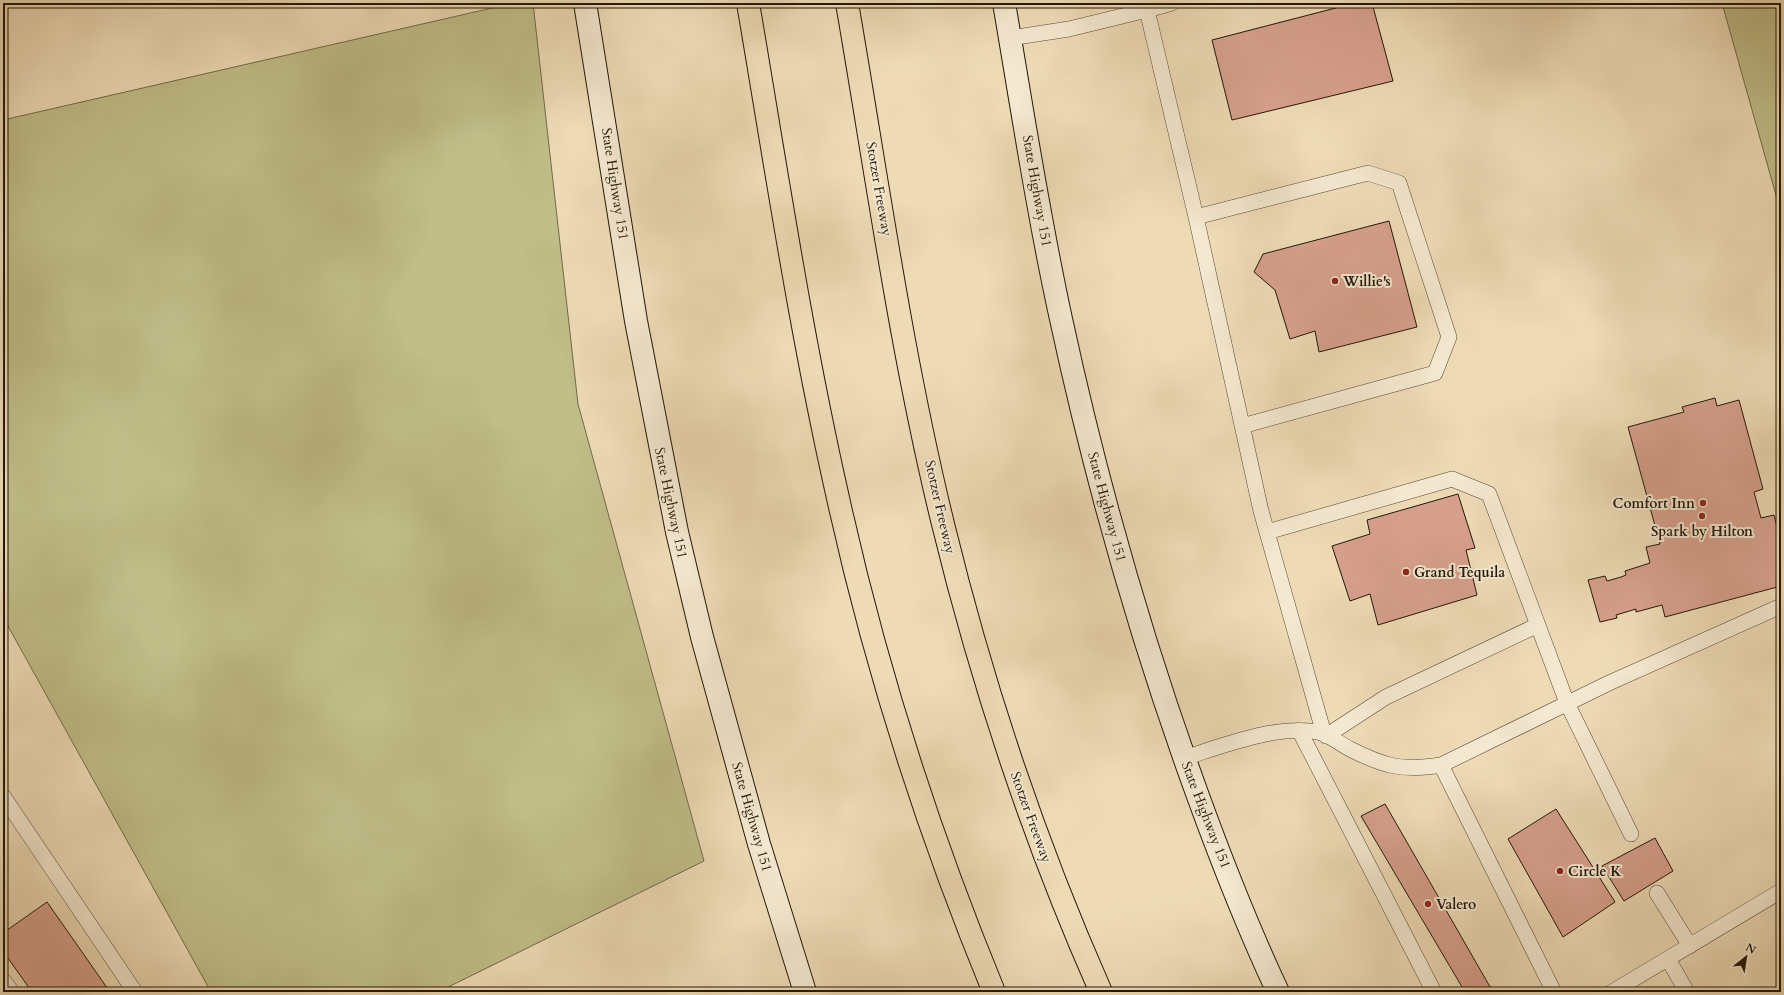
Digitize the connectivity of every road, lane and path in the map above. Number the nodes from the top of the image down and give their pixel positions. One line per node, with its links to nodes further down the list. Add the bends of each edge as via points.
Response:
1 (585, 3): 28 (main road, State Highway 151, via 642,359 677,532 702,637 745,794)
2 (748, 3): 29 (highway, via 806,339 845,529 878,656 909,759 946,869)
3 (847, 3): 22 (highway, Stotzer Freeway, via 909,366 943,523 1001,730)
4 (1004, 3): 7 (main road, State Highway 151)
5 (1168, 4): 6 (lane)
6 (1147, 10): 7 (lane, via 1069,29); 8 (lane)
7 (1010, 38): 16 (main road, State Highway 151, via 1040,213 1097,474 1135,606)
8 (1196, 216): 9 (lane); 9 (lane, via 1368,173 1399,183 1449,337 1435,373)
9 (1242, 426): 10 (lane)
10 (1267, 532): 12 (lane, via 1452,479 1489,494); 15 (lane)
11 (1781, 606): 13 (lane)
12 (1538, 625): 13 (lane); 15 (lane, via 1386,697)
13 (1567, 703): 17 (lane); 19 (lane)
14 (1299, 730): 15 (lane); 16 (lane, via 1233,742); 33 (lane)
15 (1325, 735): 17 (lane, via 1372,760 1394,766 1416,769)
16 (1184, 758): 32 (main road, State Highway 151, via 1230,880)
17 (1441, 765): 34 (lane)
18 (3, 796): 27 (lane)
19 (1631, 834)
20 (1781, 891): 23 (lane)
21 (1657, 893): 23 (lane)
22 (1074, 932): 30 (highway, Stotzer Freeway); 31 (highway)
23 (1690, 946): 24 (lane)
24 (1668, 959): 35 (lane); 36 (lane)
25 (3, 980): 26 (lane)
26 (12, 992)
27 (135, 992)
28 (805, 992)
29 (994, 992)
30 (1101, 992)
31 (1117, 992)
32 (1278, 992)
33 (1434, 992)
34 (1554, 992)
35 (1612, 992)
36 (1687, 992)

